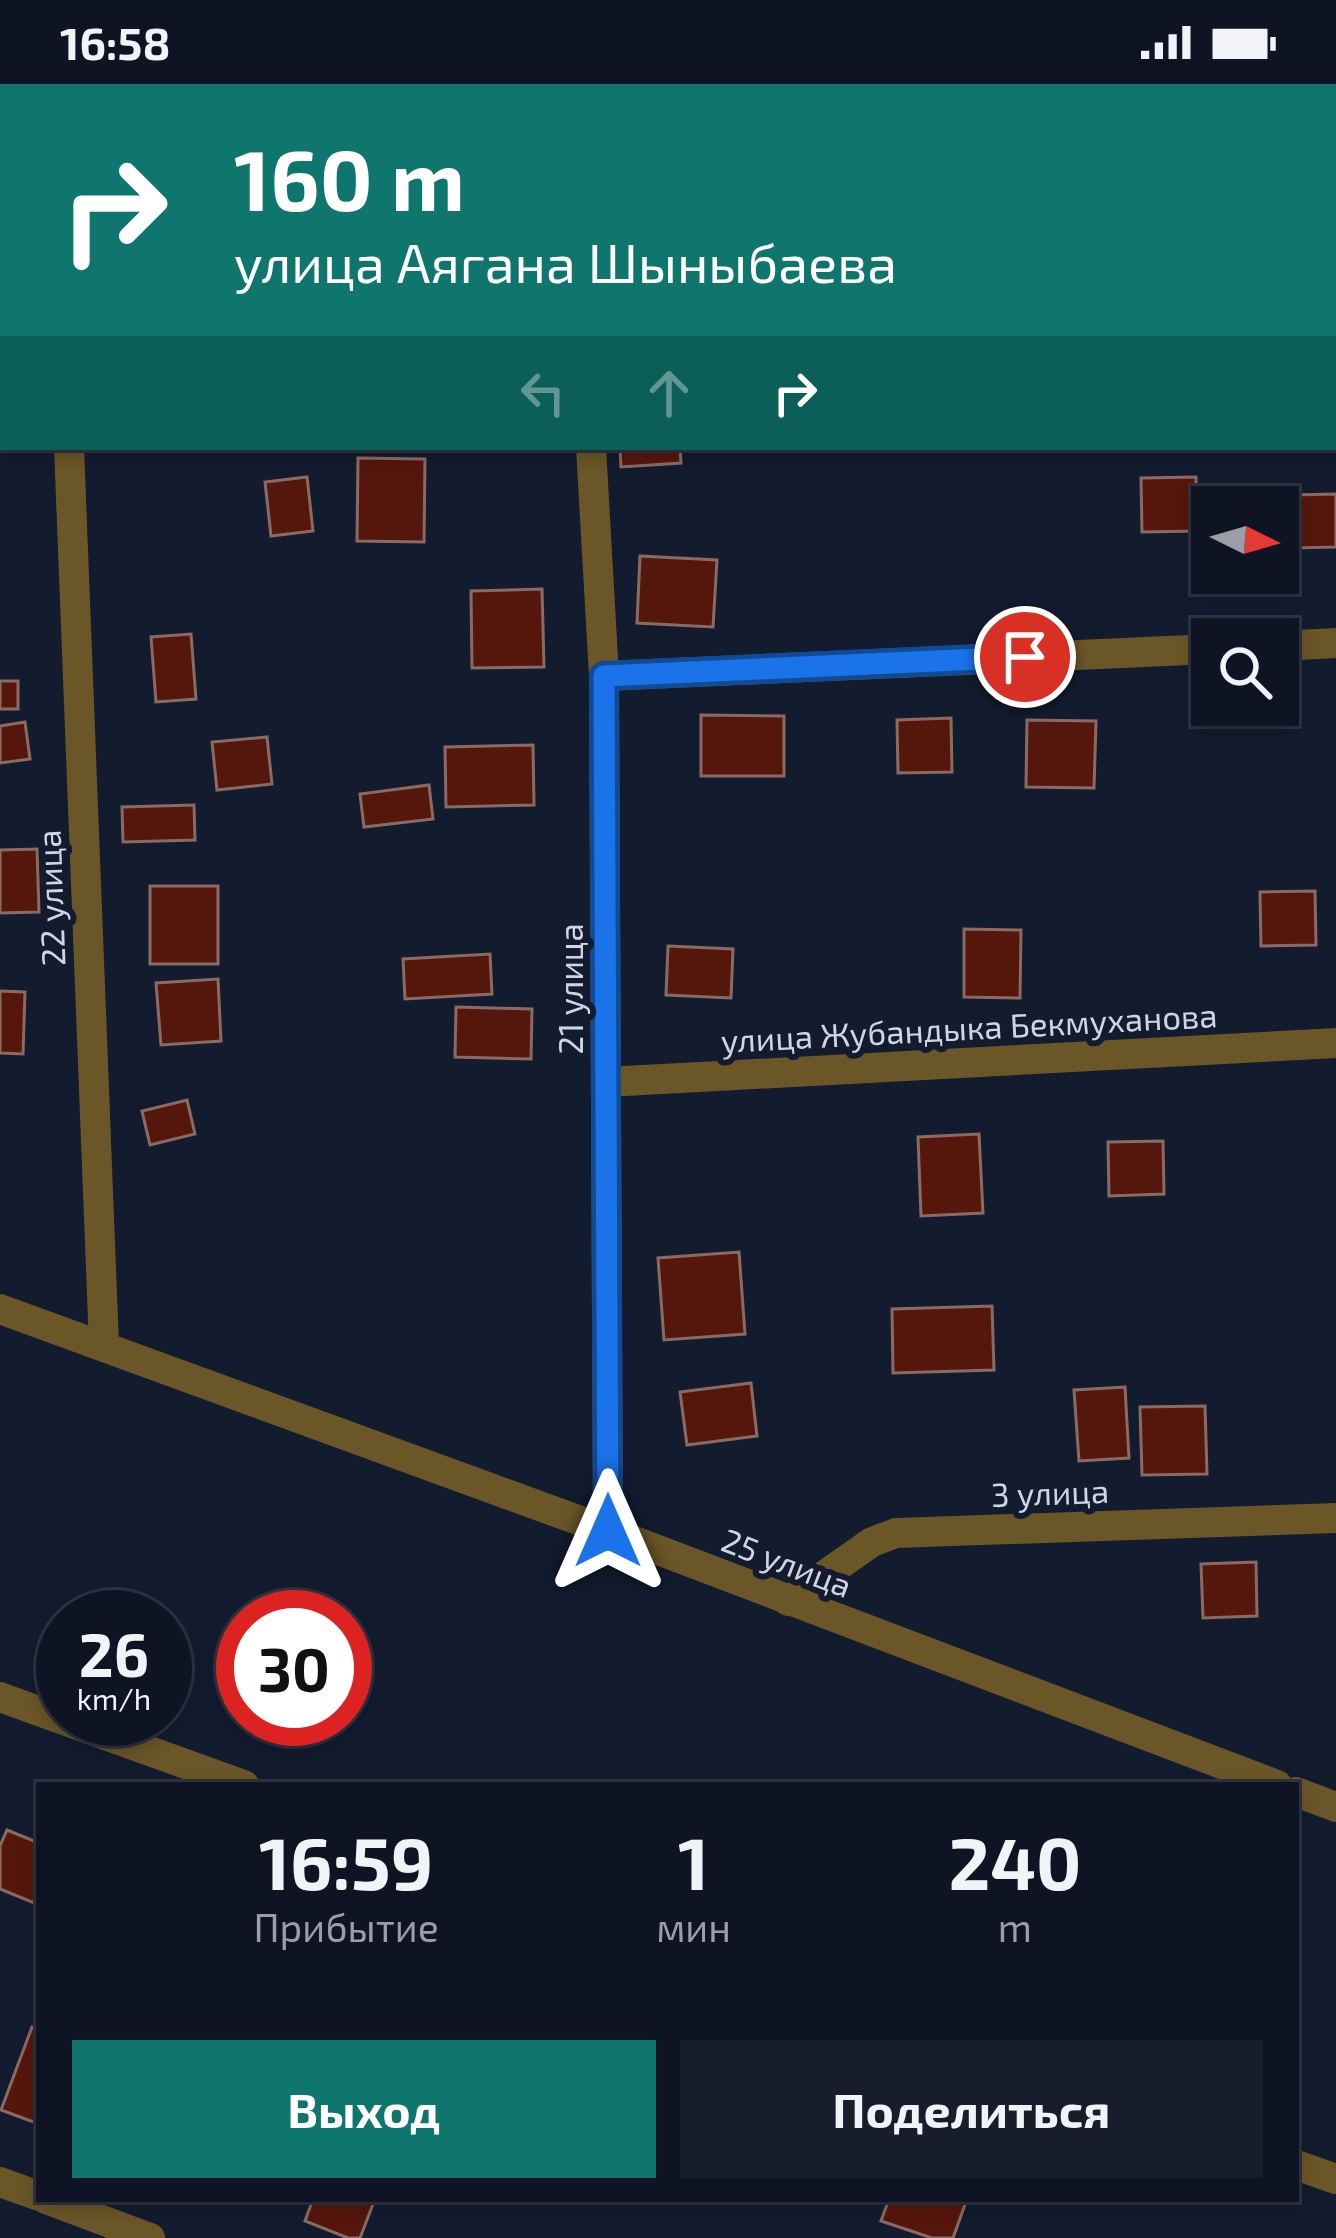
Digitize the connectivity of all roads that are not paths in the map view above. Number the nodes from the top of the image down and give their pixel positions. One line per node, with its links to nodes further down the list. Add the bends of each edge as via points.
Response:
1 (69, 450): 10 (street, 22 улица)
2 (592, 450): 6 (street, 21 улица)
3 (1336, 643): 4 (street)
4 (1299, 645)
5 (1191, 650): 6 (street)
6 (604, 676): 8 (street, 21 улица)
7 (1336, 1043): 8 (street, улица Жубандыка Бекмуханова)
8 (606, 1082): 12 (street, 21 улица)
9 (0, 1310): 10 (street, 25 улица)
10 (104, 1346): 12 (street, 25 улица)
11 (1336, 1518): 13 (street, 3 улица, via 896,1533 872,1541)
12 (608, 1531): 13 (street, 25 улица)
13 (788, 1601): 16 (street, 25 улица)
14 (0, 1697): 15 (street)
15 (236, 1782)
16 (1269, 1782)
17 (1299, 1793): 18 (street)
18 (1336, 1807)
19 (1299, 2166): 20 (street)
20 (1336, 2180)
21 (0, 2182): 22 (street)
22 (36, 2196)
23 (53, 2202): 24 (street)
24 (150, 2238)

